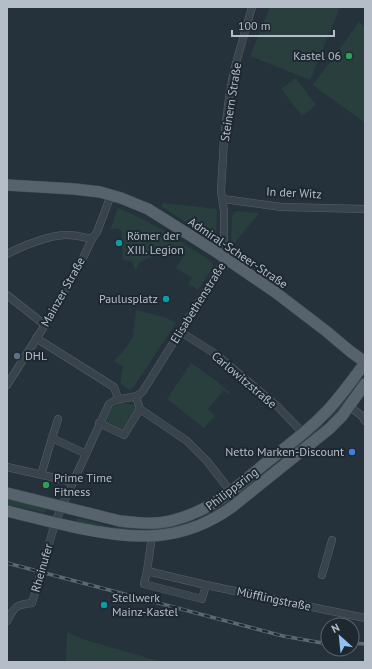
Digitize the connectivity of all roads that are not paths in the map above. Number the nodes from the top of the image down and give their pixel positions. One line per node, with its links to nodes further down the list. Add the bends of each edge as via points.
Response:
1 (252, 7): 4 (street, Steinern Straße, via 234,70 229,98 222,160)
2 (7, 185): 3 (main road, via 87,190)
3 (116, 196): 6 (street, Mainzer Straße); 8 (main road, Admiral-Scheer-Straße, via 158,215)
4 (223, 200): 5 (street, In der Witz, via 282,206); 8 (street, Elisabethenstraße)
5 (365, 209)
6 (92, 239): 7 (street, via 58,235); 10 (street, Mainzer Straße)
7 (7, 254)
8 (226, 258): 11 (street, Elisabethenstraße); 13 (main road, Admiral-Scheer-Straße)
9 (8, 298): 10 (street)
10 (45, 325): 12 (street, Mainzer Straße)
11 (181, 332): 18 (street, Elisabethenstraße, via 141,394); 27 (street, Carlowitzstraße, via 217,355 278,407)
12 (36, 338): 17 (street, Mainzer Straße); 19 (street, via 114,387)
13 (336, 339): 14 (main road, Admiral-Scheer-Straße); 15 (main road, Admiral-Scheer-Straße)
14 (365, 355)
15 (365, 362): 22 (main road, Philippsring, via 336,401)
16 (365, 384): 20 (main road, Philippsring)
17 (7, 385)
18 (136, 396): 19 (street); 21 (street)
19 (118, 398): 25 (street, via 109,404)
20 (349, 406): 24 (street); 26 (main road, Philippsring)
21 (140, 409): 25 (street, via 124,435); 33 (street, via 187,441 207,461)
22 (319, 418): 26 (main road, via 324,420); 27 (main road, Philippsring)
23 (58, 419): 28 (street)
24 (365, 421)
25 (100, 424): 29 (street)
26 (329, 429): 39 (main road, Philippsring, via 232,507)
27 (303, 433): 33 (main road, Philippsring)
28 (52, 438): 29 (street); 31 (street)
29 (86, 454): 32 (street)
30 (7, 467): 31 (street)
31 (41, 475): 32 (street)
32 (73, 482): 35 (street)
33 (231, 492): 37 (main road, Philippsring)
34 (7, 493): 35 (main road, Philippsring)
35 (62, 506): 37 (main road, Philippsring, via 136,523 163,522); 38 (street)
36 (7, 512): 38 (main road, Philippsring)
37 (195, 513): 39 (main road)
38 (55, 523): 40 (main road, Philippsring, via 122,536); 46 (street, Rheinufer, via 32,603 17,606)
39 (202, 525): 40 (main road, Philippsring, via 176,533)
40 (152, 536): 42 (street)
41 (332, 540): 43 (street)
42 (146, 571): 44 (street, Müfflingstraße); 44 (street, via 144,584 202,599)
43 (322, 575)
44 (206, 585): 45 (street, Müfflingstraße)
45 (365, 618)
46 (7, 621)

